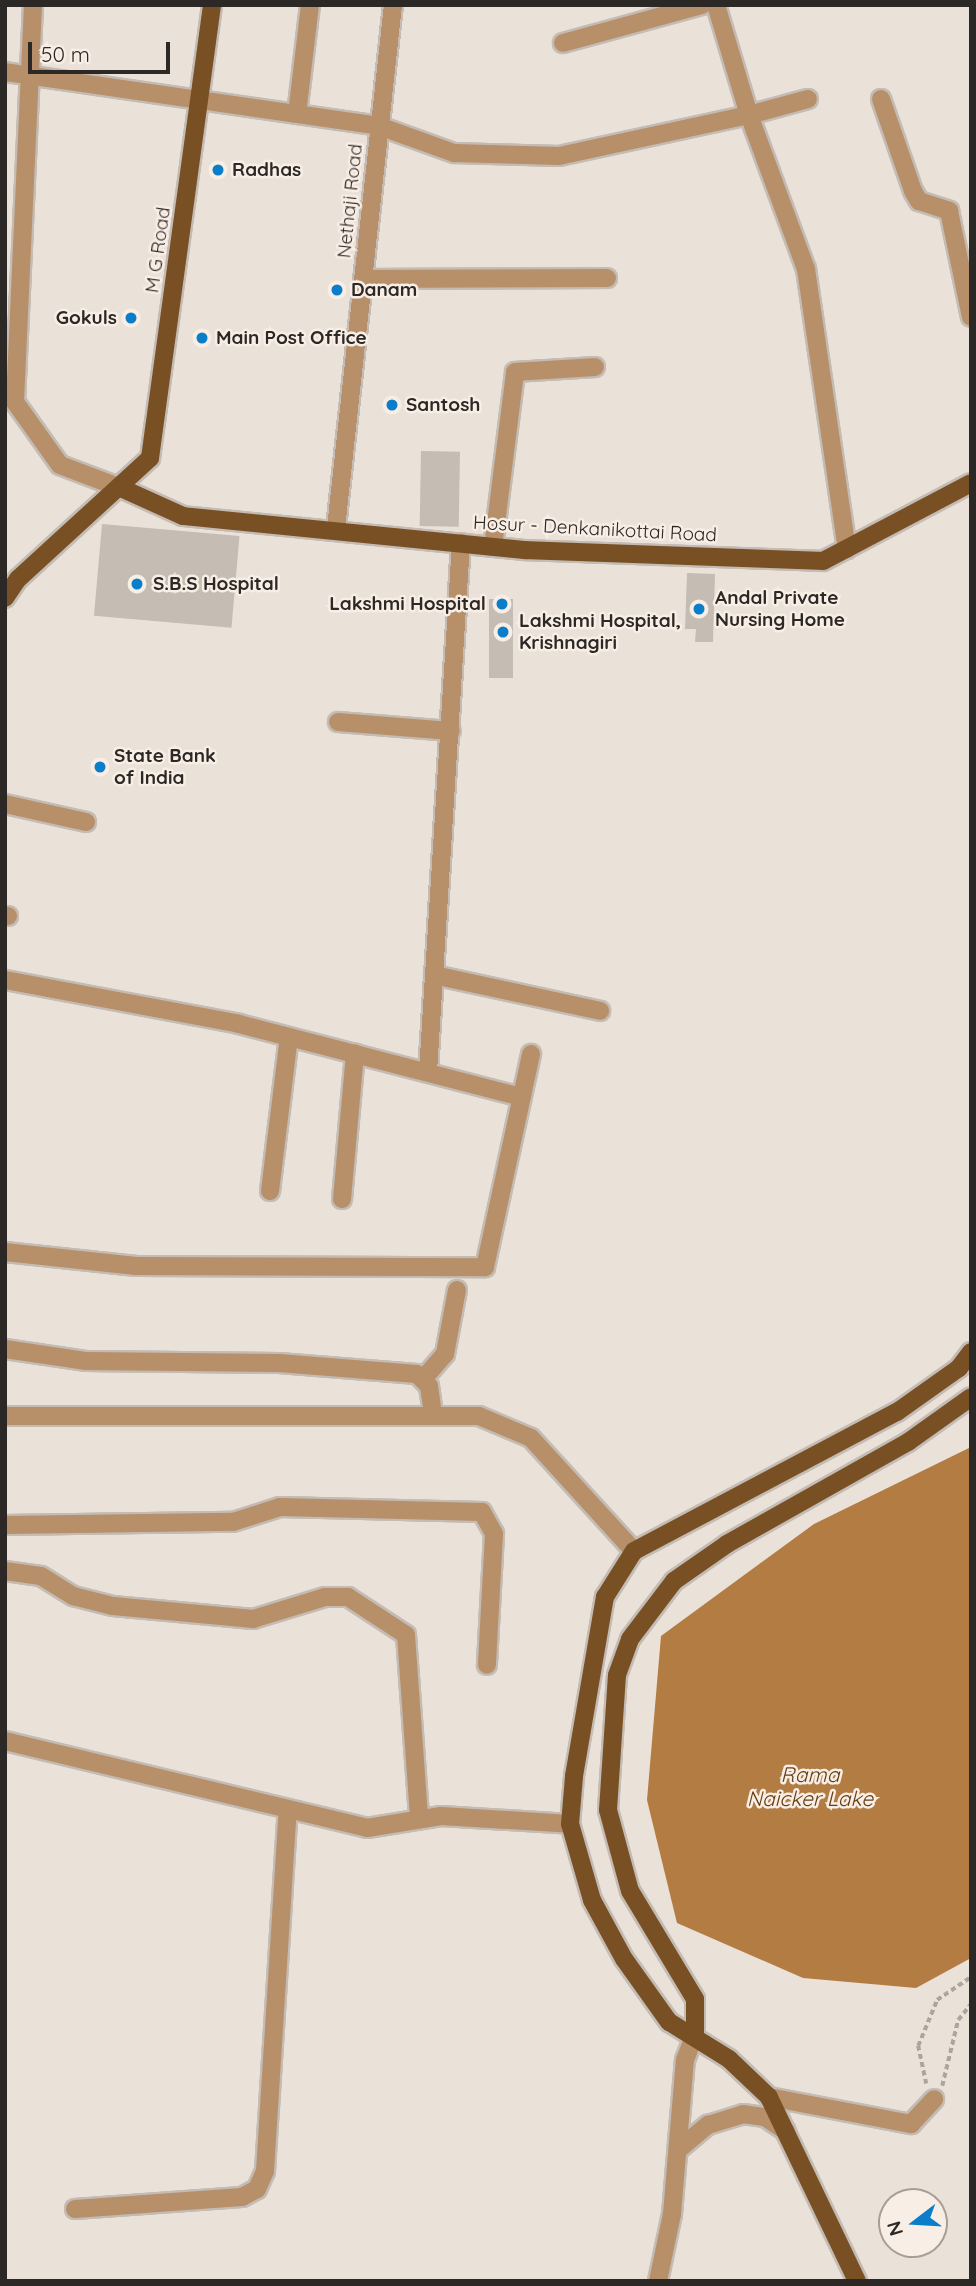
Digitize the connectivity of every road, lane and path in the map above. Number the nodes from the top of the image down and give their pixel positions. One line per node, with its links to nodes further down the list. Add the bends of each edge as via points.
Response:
1 (33, 5): 9 (street)
2 (212, 5): 12 (main road, M G Road)
3 (310, 5): 13 (street)
4 (393, 5): 15 (street, Nethaji Road)
5 (702, 5): 7 (street)
6 (716, 5): 14 (street)
7 (563, 43)
8 (5, 72): 9 (street)
9 (26, 73): 12 (street); 16 (street)
10 (808, 99): 14 (street)
11 (881, 99): 19 (street, via 919,201 949,211)
12 (200, 100): 13 (street); 23 (main road, M G Road, via 150,458)
13 (297, 114): 15 (street)
14 (750, 115): 15 (street, via 559,156 454,153); 27 (street, via 806,269)
15 (379, 126): 18 (street, Nethaji Road)
16 (13, 252): 21 (street)
17 (607, 278): 18 (street)
18 (363, 279): 24 (street, Nethaji Road)
19 (971, 317)
20 (594, 367): 26 (street, via 515,372)
21 (10, 371): 23 (street, via 15,402 60,465)
22 (971, 482): 27 (main road, Hosur - Denkanikottai Road)
23 (121, 488): 24 (main road, Hosur - Denkanikottai Road, via 183,516); 28 (main road, M G Road, via 18,579)
24 (336, 528): 25 (main road, Hosur - Denkanikottai Road)
25 (461, 543): 26 (main road, Hosur - Denkanikottai Road); 30 (street)
26 (493, 547): 27 (main road, Hosur - Denkanikottai Road, via 823,561)
27 (847, 549)
28 (5, 598)
29 (338, 722): 30 (street)
30 (450, 731): 33 (street)
31 (5, 804): 32 (street)
32 (86, 822)
33 (434, 975): 35 (street); 39 (street)
34 (5, 981): 36 (street)
35 (600, 1011)
36 (289, 1037): 37 (street); 41 (street)
37 (355, 1054): 39 (street); 42 (street)
38 (531, 1054): 40 (street)
39 (428, 1072): 40 (street)
40 (522, 1097): 43 (street, via 485,1267 136,1266)
41 (270, 1191)
42 (342, 1199)
43 (5, 1252)
44 (457, 1290): 47 (street, via 445,1353)
45 (5, 1349): 47 (street, via 85,1361 279,1363)
46 (971, 1352): 52 (main road, via 959,1368 897,1412)
47 (424, 1378): 49 (street)
48 (971, 1397): 61 (main road, via 908,1443 727,1544 674,1581 630,1640 613,1703 608,1810 630,1891 695,1999)
49 (433, 1414): 50 (street); 52 (street, via 478,1416 531,1438)
50 (5, 1416)
51 (5, 1525): 54 (street, via 233,1522 279,1507 482,1512 494,1534)
52 (634, 1550): 58 (main road, via 605,1597)
53 (5, 1571): 57 (street, via 41,1576 73,1596 113,1606 253,1619 337,1595 369,1609 401,1629 408,1642)
54 (487, 1665)
55 (5, 1741): 56 (street)
56 (288, 1810): 57 (street, via 368,1828); 66 (street, via 265,2171 257,2189 242,2197)
57 (419, 1818): 58 (street)
58 (570, 1824): 61 (main road, via 592,1900 624,1959 669,2022)
59 (971, 1977): 63 (path, via 937,2000 918,2046 920,2076)
60 (971, 2004): 63 (path, via 958,2020)
61 (695, 2034): 62 (main road); 65 (street, via 681,2088)
62 (769, 2097): 63 (street, via 911,2124); 64 (main road)
63 (934, 2099)
64 (786, 2131): 65 (street, via 765,2117 734,2115 708,2125); 68 (main road)
65 (680, 2149): 67 (street)
66 (75, 2209)
67 (658, 2281)
68 (857, 2281)

